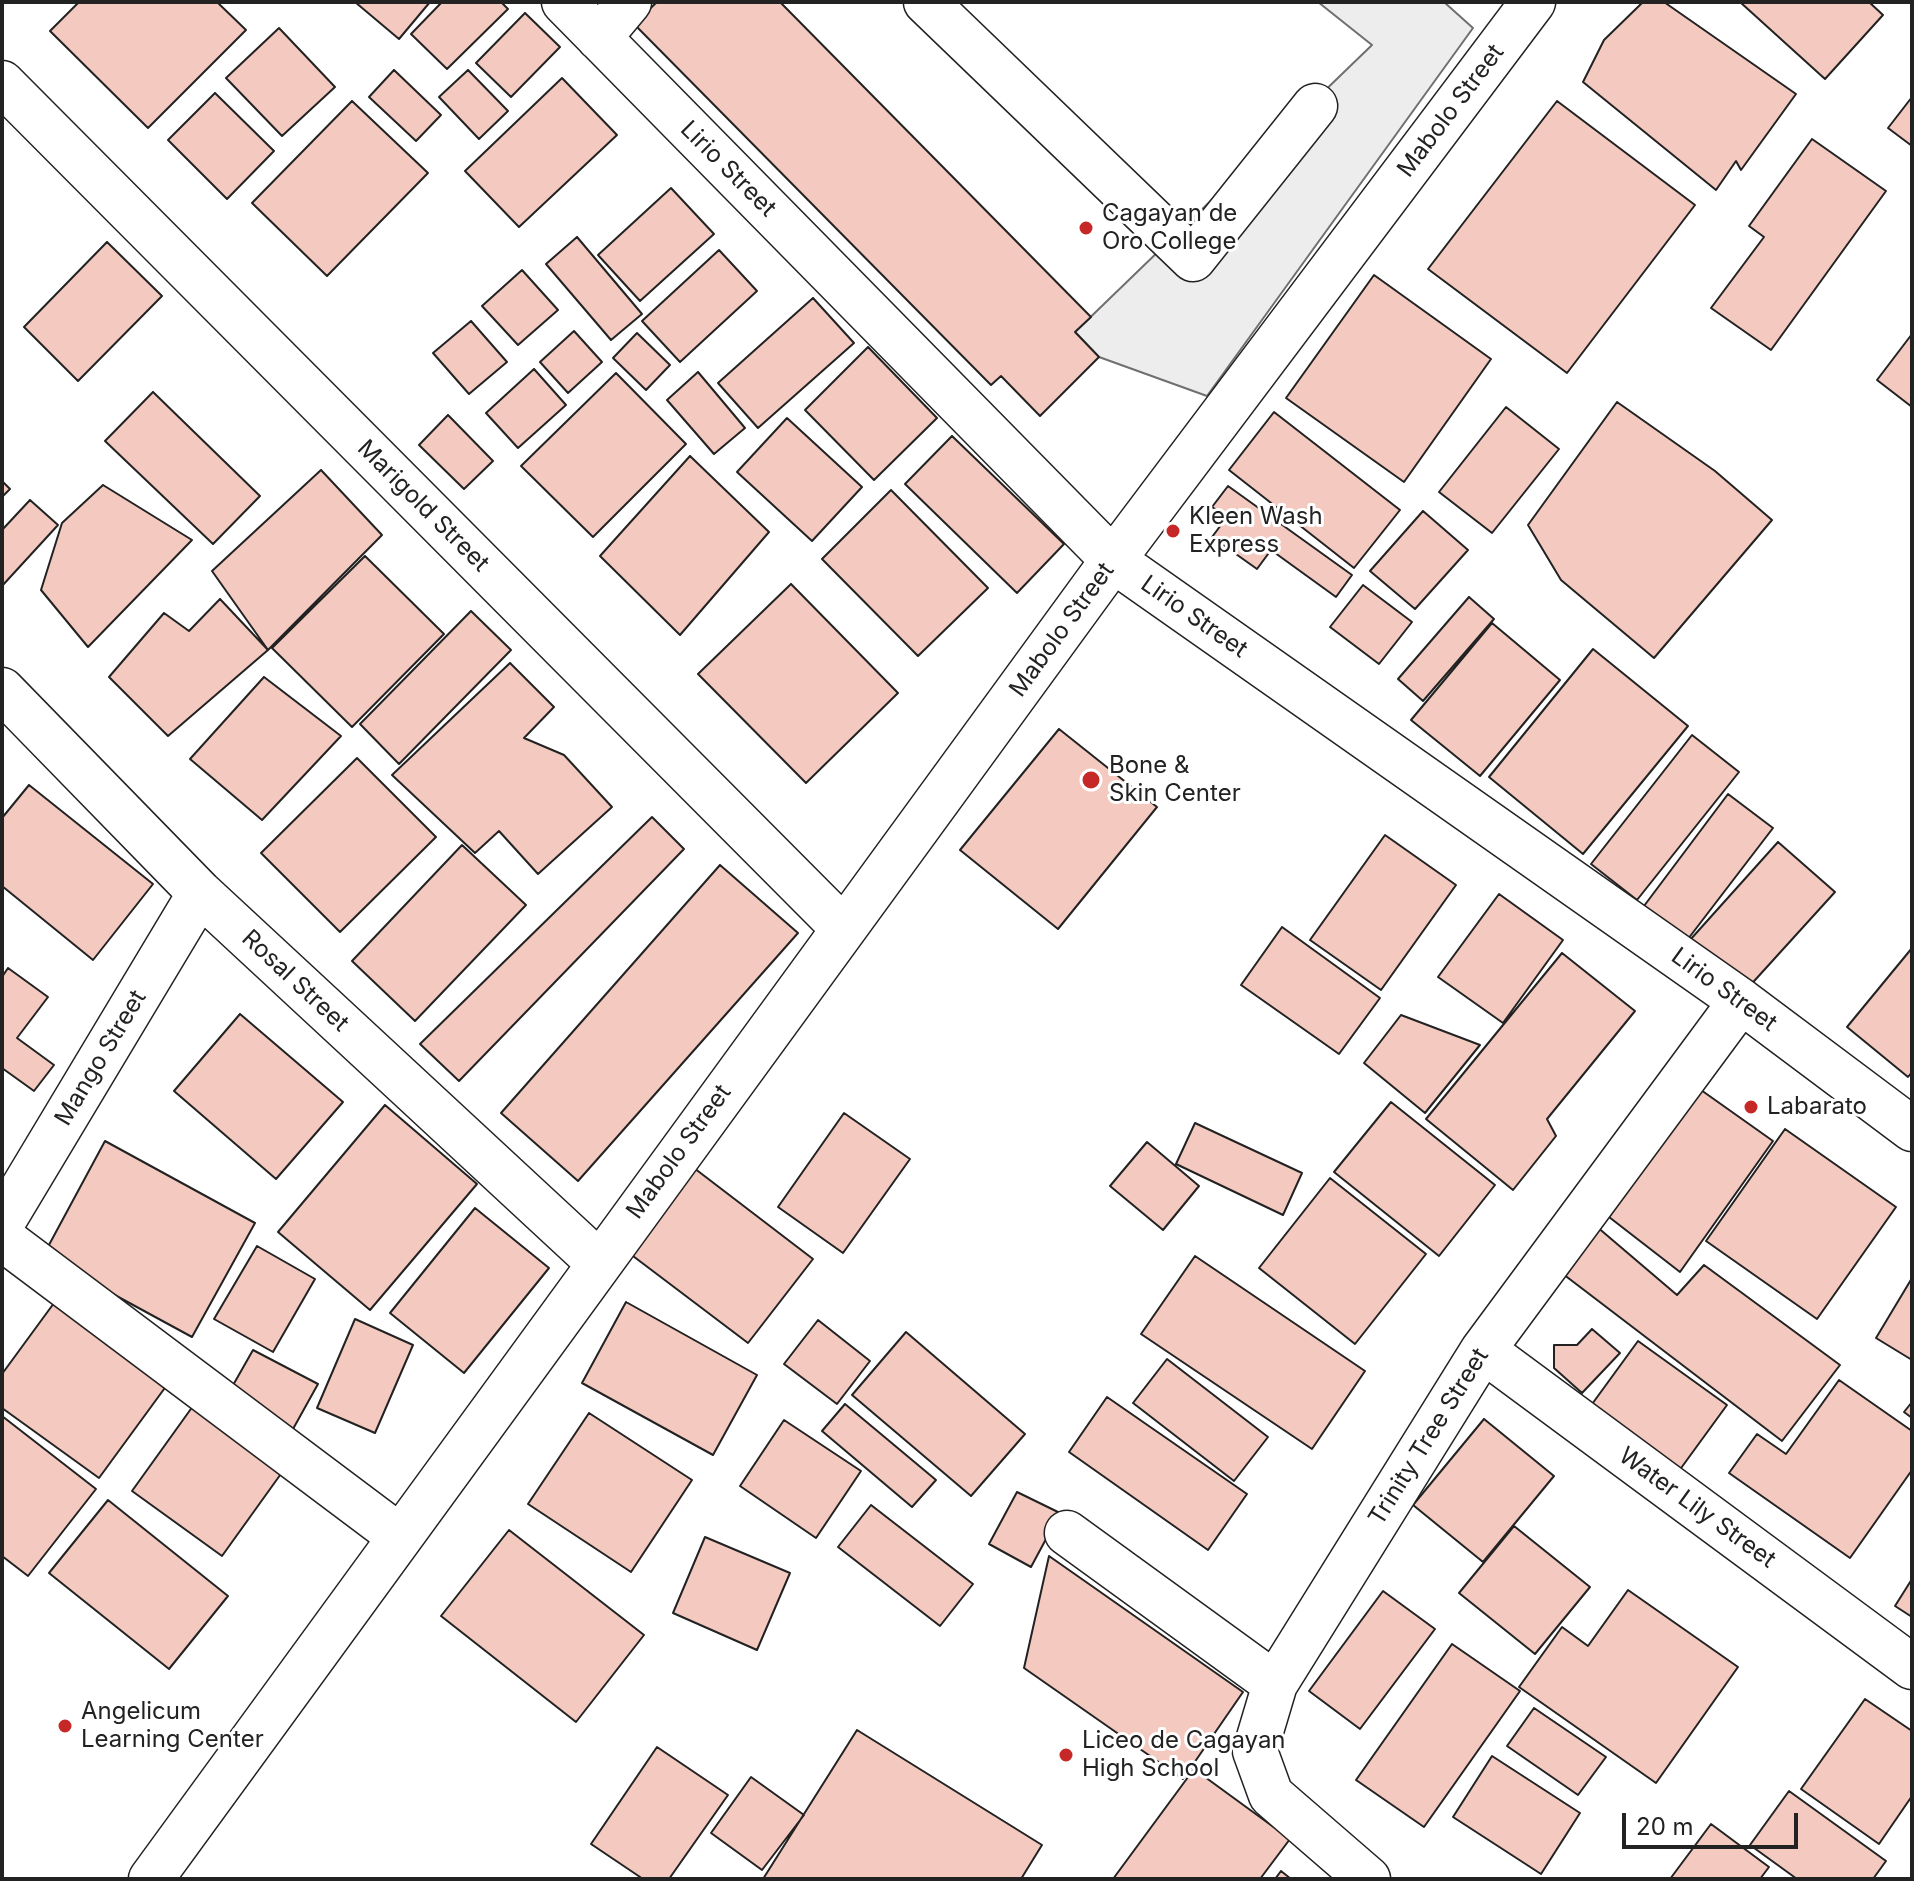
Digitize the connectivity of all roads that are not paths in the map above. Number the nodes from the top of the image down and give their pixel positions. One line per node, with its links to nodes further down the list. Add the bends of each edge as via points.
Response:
1 (564, 2): 5 (street, Lirio Street)
2 (629, 2): 5 (street)
3 (926, 2): 7 (street, via 1193,259)
4 (1533, 2): 8 (street, Mabolo Street)
5 (599, 38): 8 (street, Lirio Street)
6 (2, 83): 11 (street, Marigold Street)
7 (1315, 106)
8 (1113, 560): 11 (street, Mabolo Street); 12 (street, Lirio Street)
9 (2, 690): 10 (street, Rosal Street)
10 (200, 893): 14 (street, Mango Street); 16 (street, Rosal Street)
11 (844, 929): 16 (street, Mabolo Street)
12 (1741, 1001): 13 (street, Lirio Street); 17 (street, Trinity Tree Street)
13 (1912, 1129)
14 (2, 1223)
15 (2, 1238): 19 (street)
16 (598, 1262): 19 (street, Mabolo Street)
17 (1483, 1350): 20 (street, Water Lily Street); 21 (street, Trinity Tree Street)
18 (1067, 1533): 21 (street)
19 (399, 1536): 22 (street, Mabolo Street)
20 (1912, 1667)
21 (1275, 1684): 23 (street, Trinity Tree Street, via 1255,1751 1271,1795)
22 (151, 1879)
23 (1368, 1879)

